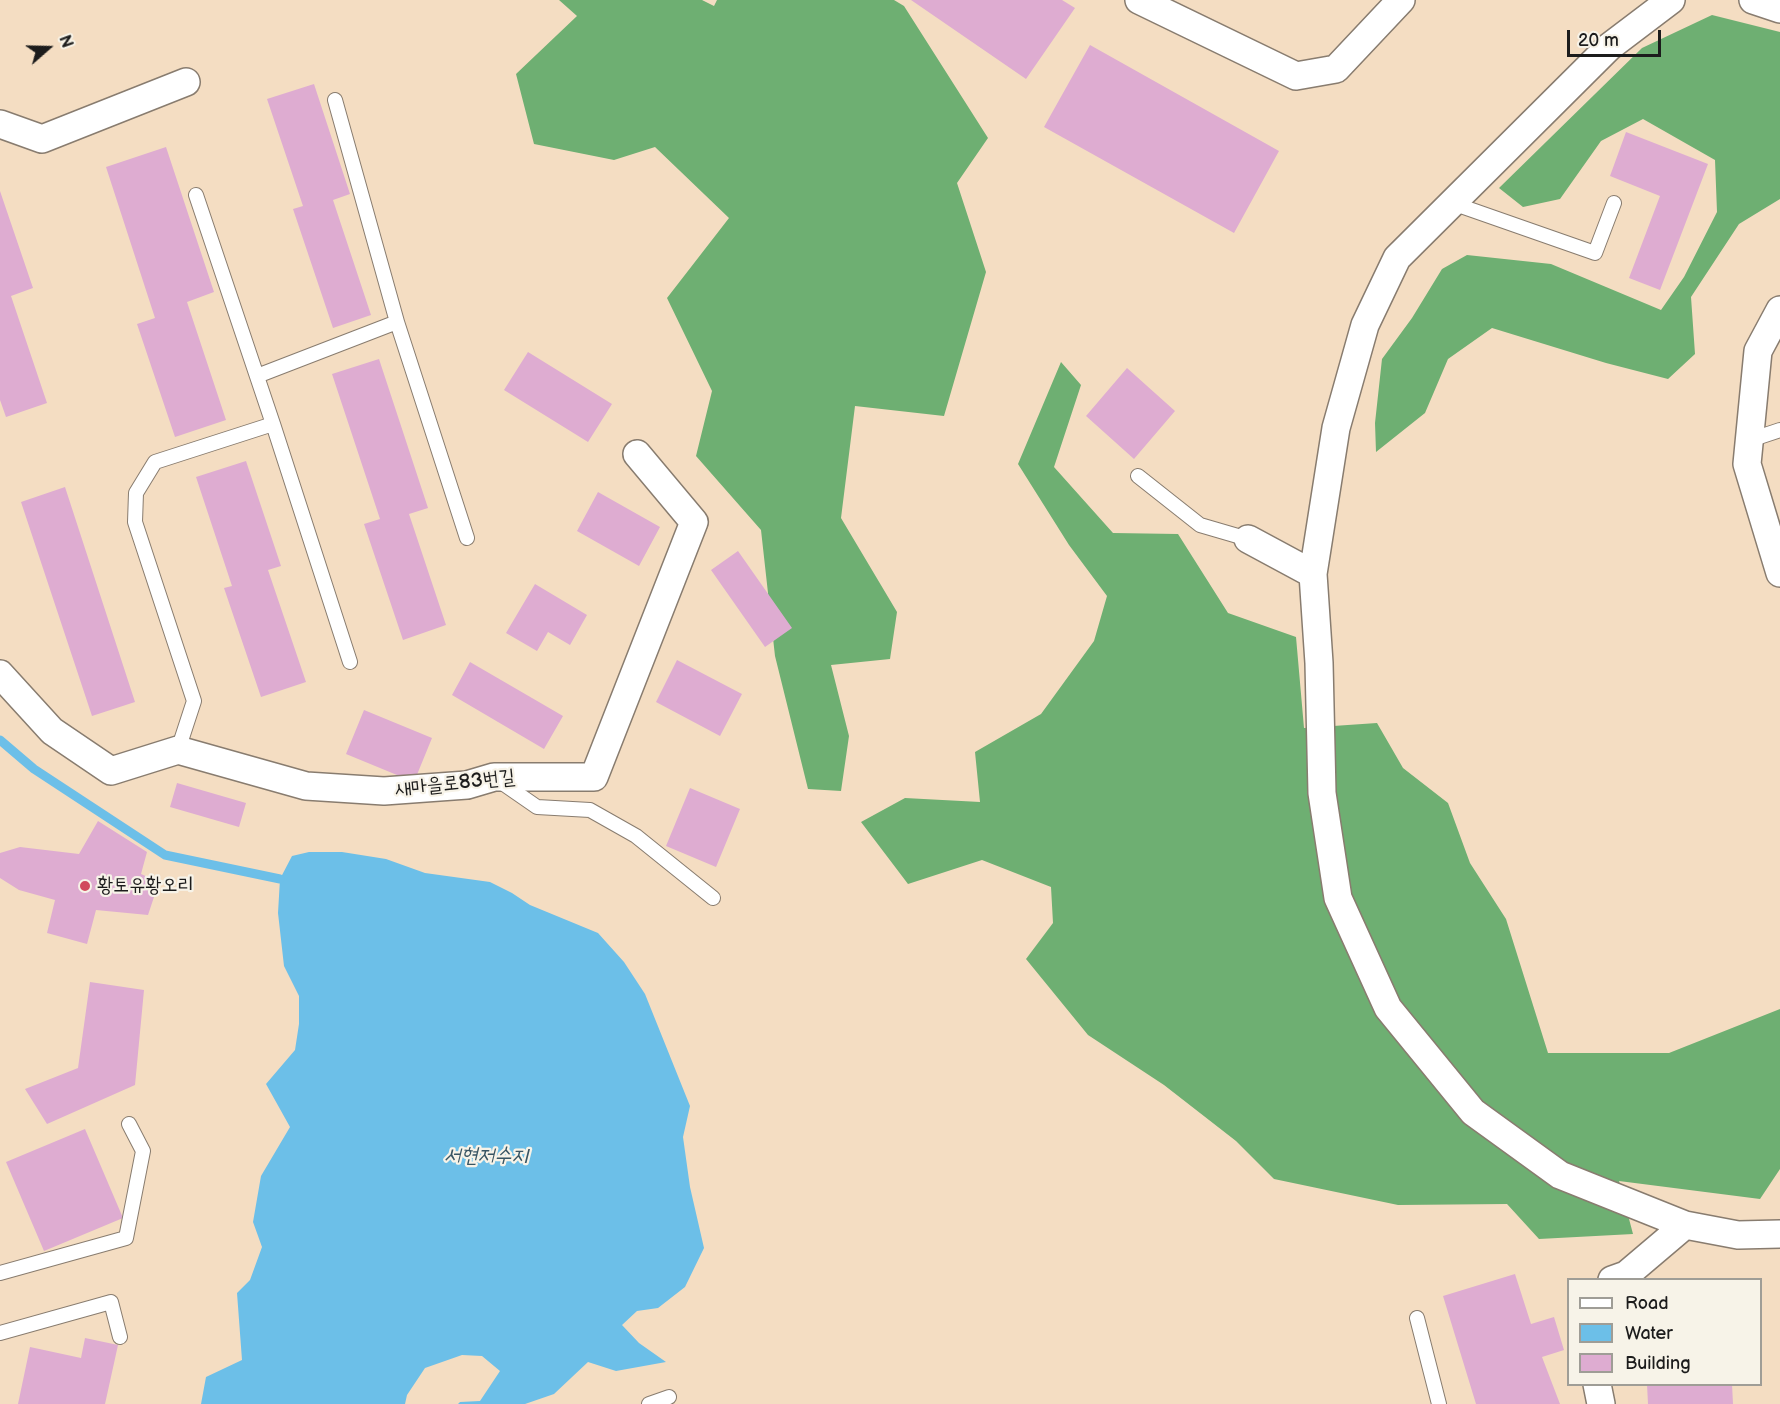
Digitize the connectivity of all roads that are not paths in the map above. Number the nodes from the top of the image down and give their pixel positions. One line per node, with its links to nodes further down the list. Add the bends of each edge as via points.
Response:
1 (1139, 0): 2 (street, via 1296,76 1336,69)
2 (1401, 0)
3 (1671, 0): 10 (street, via 1610,48)
4 (1753, 0): 5 (street)
5 (1780, 9)
6 (186, 82): 8 (street, via 42,139)
7 (335, 100): 13 (lane)
8 (0, 124)
9 (196, 195): 14 (lane)
10 (1452, 203): 11 (lane, via 1595,253); 23 (street, via 1397,258 1365,325 1336,428)
11 (1614, 203)
12 (1780, 310): 17 (street, via 1758,351)
13 (397, 322): 14 (lane); 20 (lane)
14 (257, 376): 15 (lane)
15 (273, 424): 24 (lane); 26 (lane, via 155,462 136,493 135,522 195,700)
16 (1780, 430): 17 (lane)
17 (1749, 440): 22 (street, via 1747,464)
18 (637, 454): 27 (street, 새마을로83번길, via 694,522 594,777)
19 (1138, 476): 21 (lane, via 1200,525)
20 (467, 538)
21 (1248, 539): 23 (street)
22 (1780, 573)
23 (1313, 574): 30 (street, via 1322,793 1338,898 1388,1008 1473,1112 1560,1175)
24 (350, 662)
25 (0, 674): 26 (street, via 52,731 111,771)
26 (178, 750): 27 (street, 새마을로83번길, via 306,786 384,791 467,785)
27 (494, 777): 28 (lane, via 537,807 590,810 636,836)
28 (712, 898)
29 (129, 1125): 32 (lane, via 143,1151 126,1238)
30 (1686, 1225): 31 (street, via 1738,1235); 33 (street)
31 (1780, 1234)
32 (0, 1273)
33 (1618, 1278)
34 (1417, 1318): 40 (lane)
35 (0, 1333): 36 (lane, via 111,1302)
36 (120, 1337)
37 (1597, 1386): 41 (street)
38 (669, 1397): 39 (lane)
39 (649, 1404)
40 (1438, 1404)
41 (1601, 1404)

